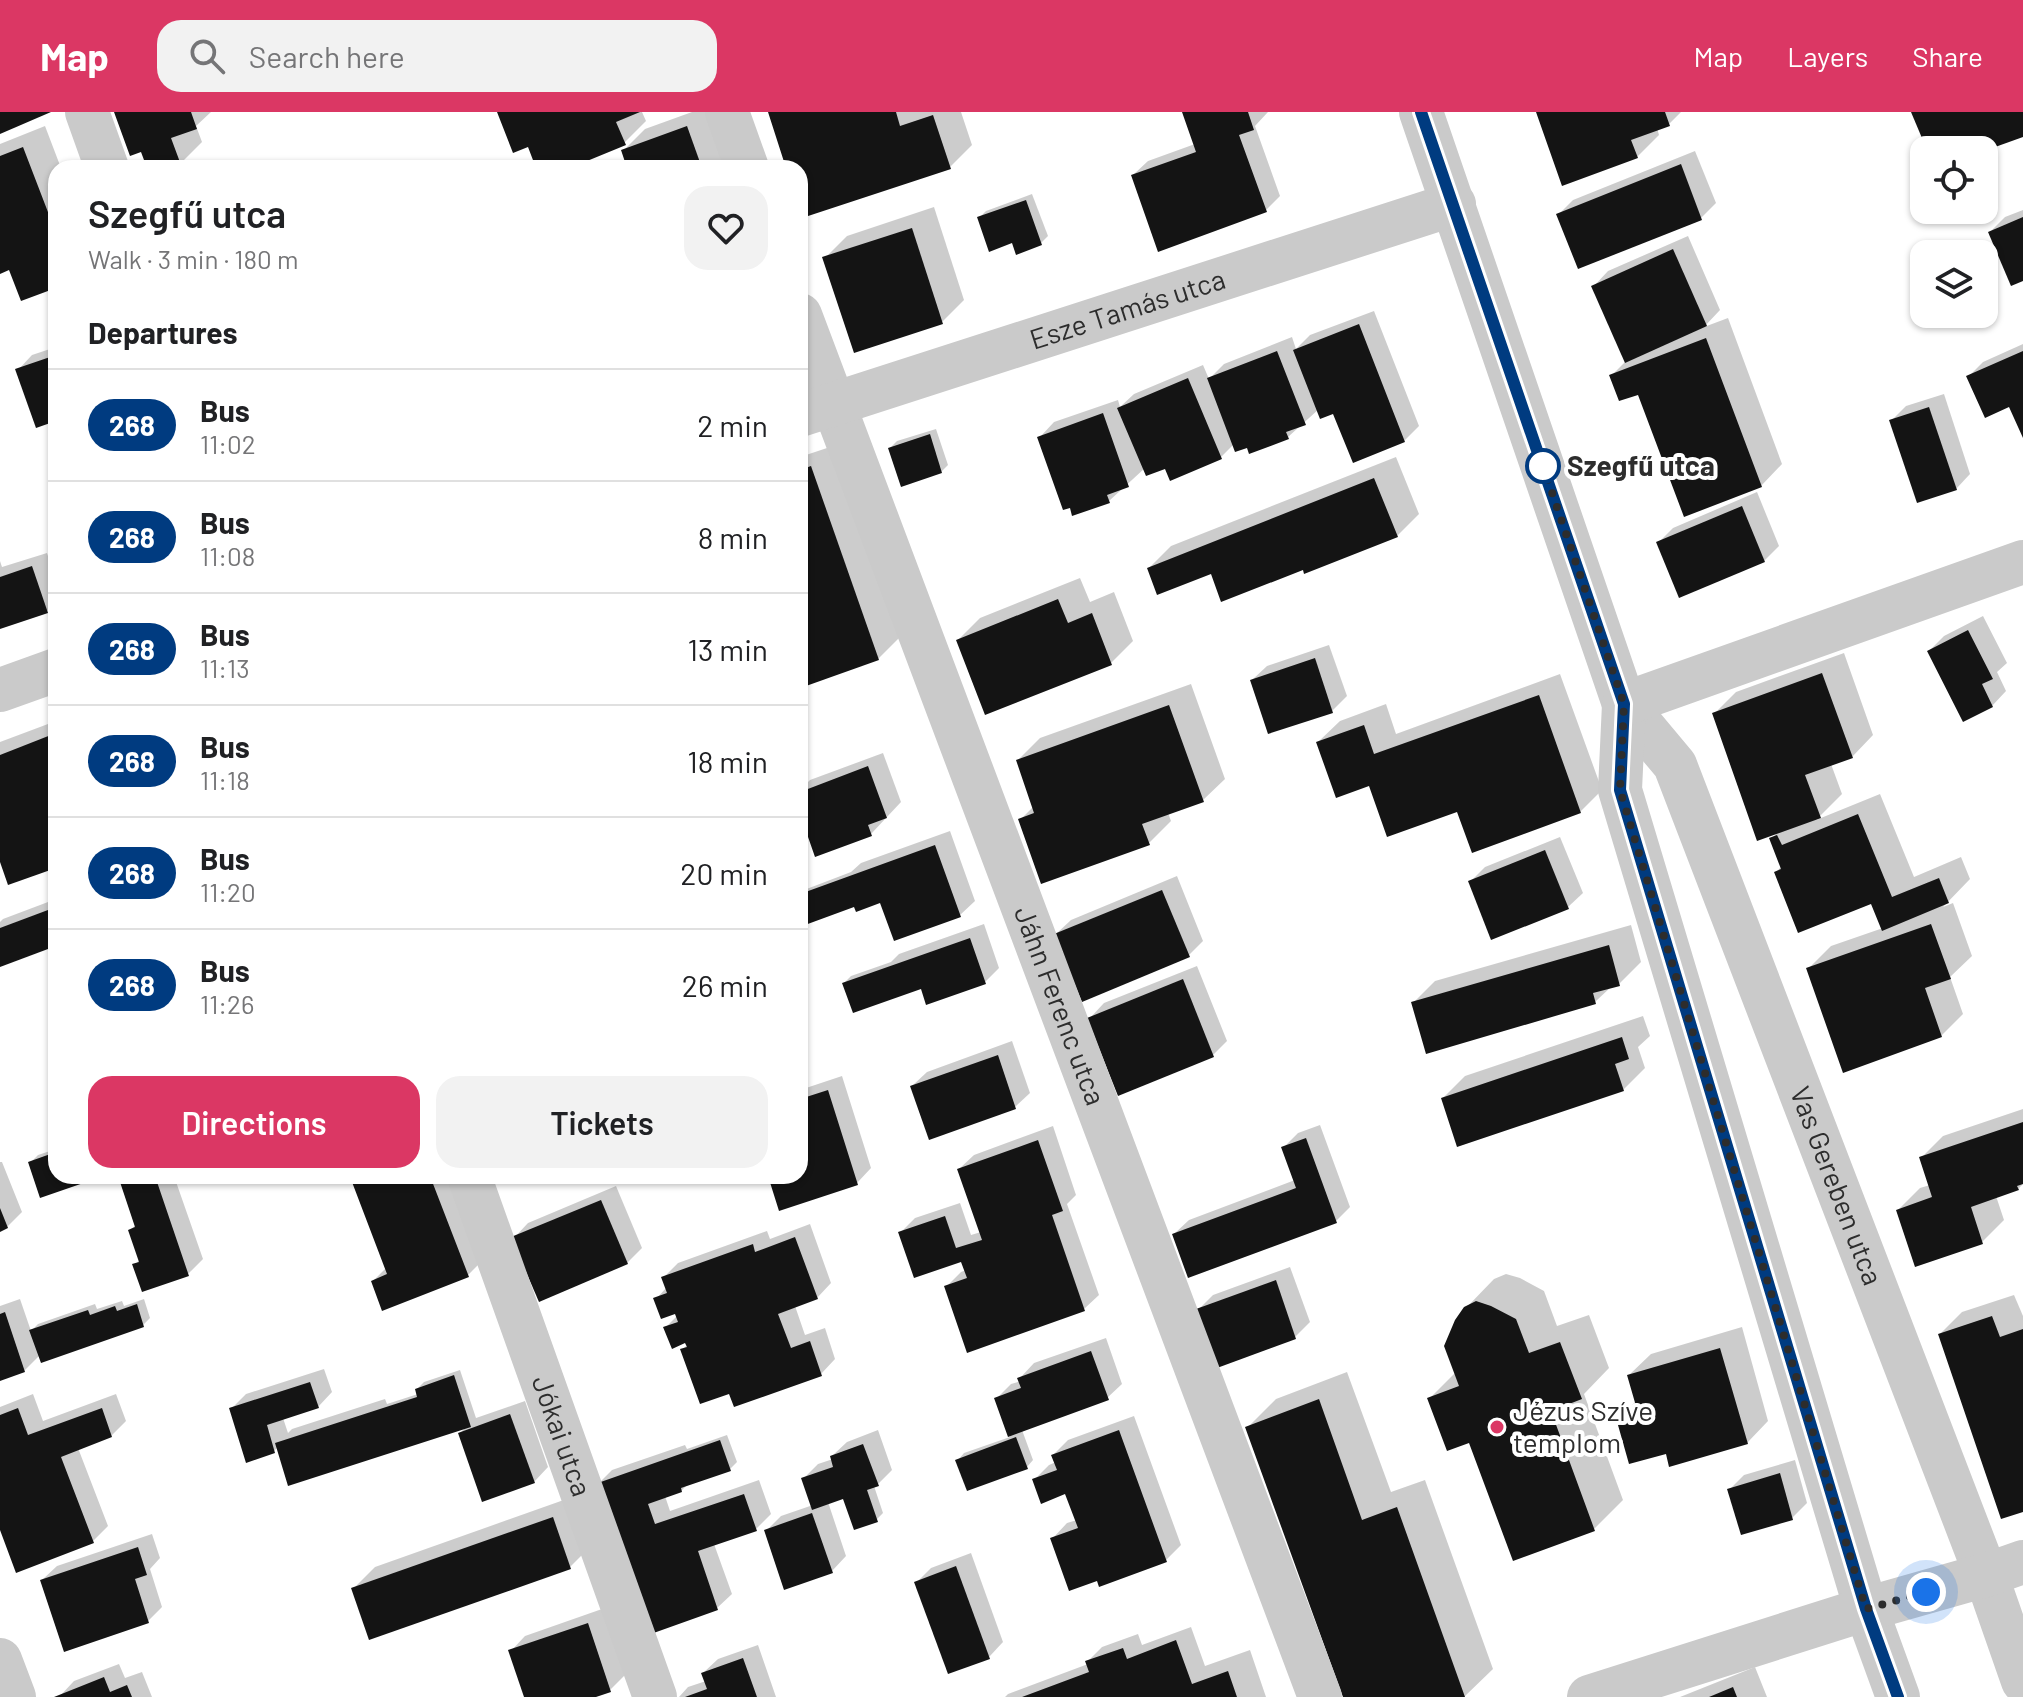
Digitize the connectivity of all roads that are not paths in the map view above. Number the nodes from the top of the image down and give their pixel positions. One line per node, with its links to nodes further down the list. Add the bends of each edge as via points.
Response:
1 (87, 112): 4 (street)
2 (727, 112): 5 (street)
3 (1421, 112): 6 (street, Vas Gereben utca)
4 (104, 160)
5 (744, 160)
6 (1454, 204): 8 (street, Esze Tamás utca); 12 (street, Vas Gereben utca)
7 (808, 362): 8 (street, Jáhn Ferenc utca)
8 (816, 410): 20 (street, Jáhn Ferenc utca)
9 (2023, 562): 12 (street)
10 (48, 673): 11 (street)
11 (0, 690)
12 (1624, 704): 14 (street, Vas Gereben utca, via 1675,765); 15 (street, Vas Gereben utca, via 1620,790)
13 (472, 1184): 19 (street, Jókai utca)
14 (2004, 1569): 15 (street); 17 (street, Vas Gereben utca)
15 (1866, 1609): 21 (street); 22 (street, Vas Gereben utca)
16 (0, 1660): 18 (street)
17 (2023, 1681)
18 (14, 1697)
19 (655, 1697)
20 (1320, 1697)
21 (1589, 1697)
22 (1898, 1697)

